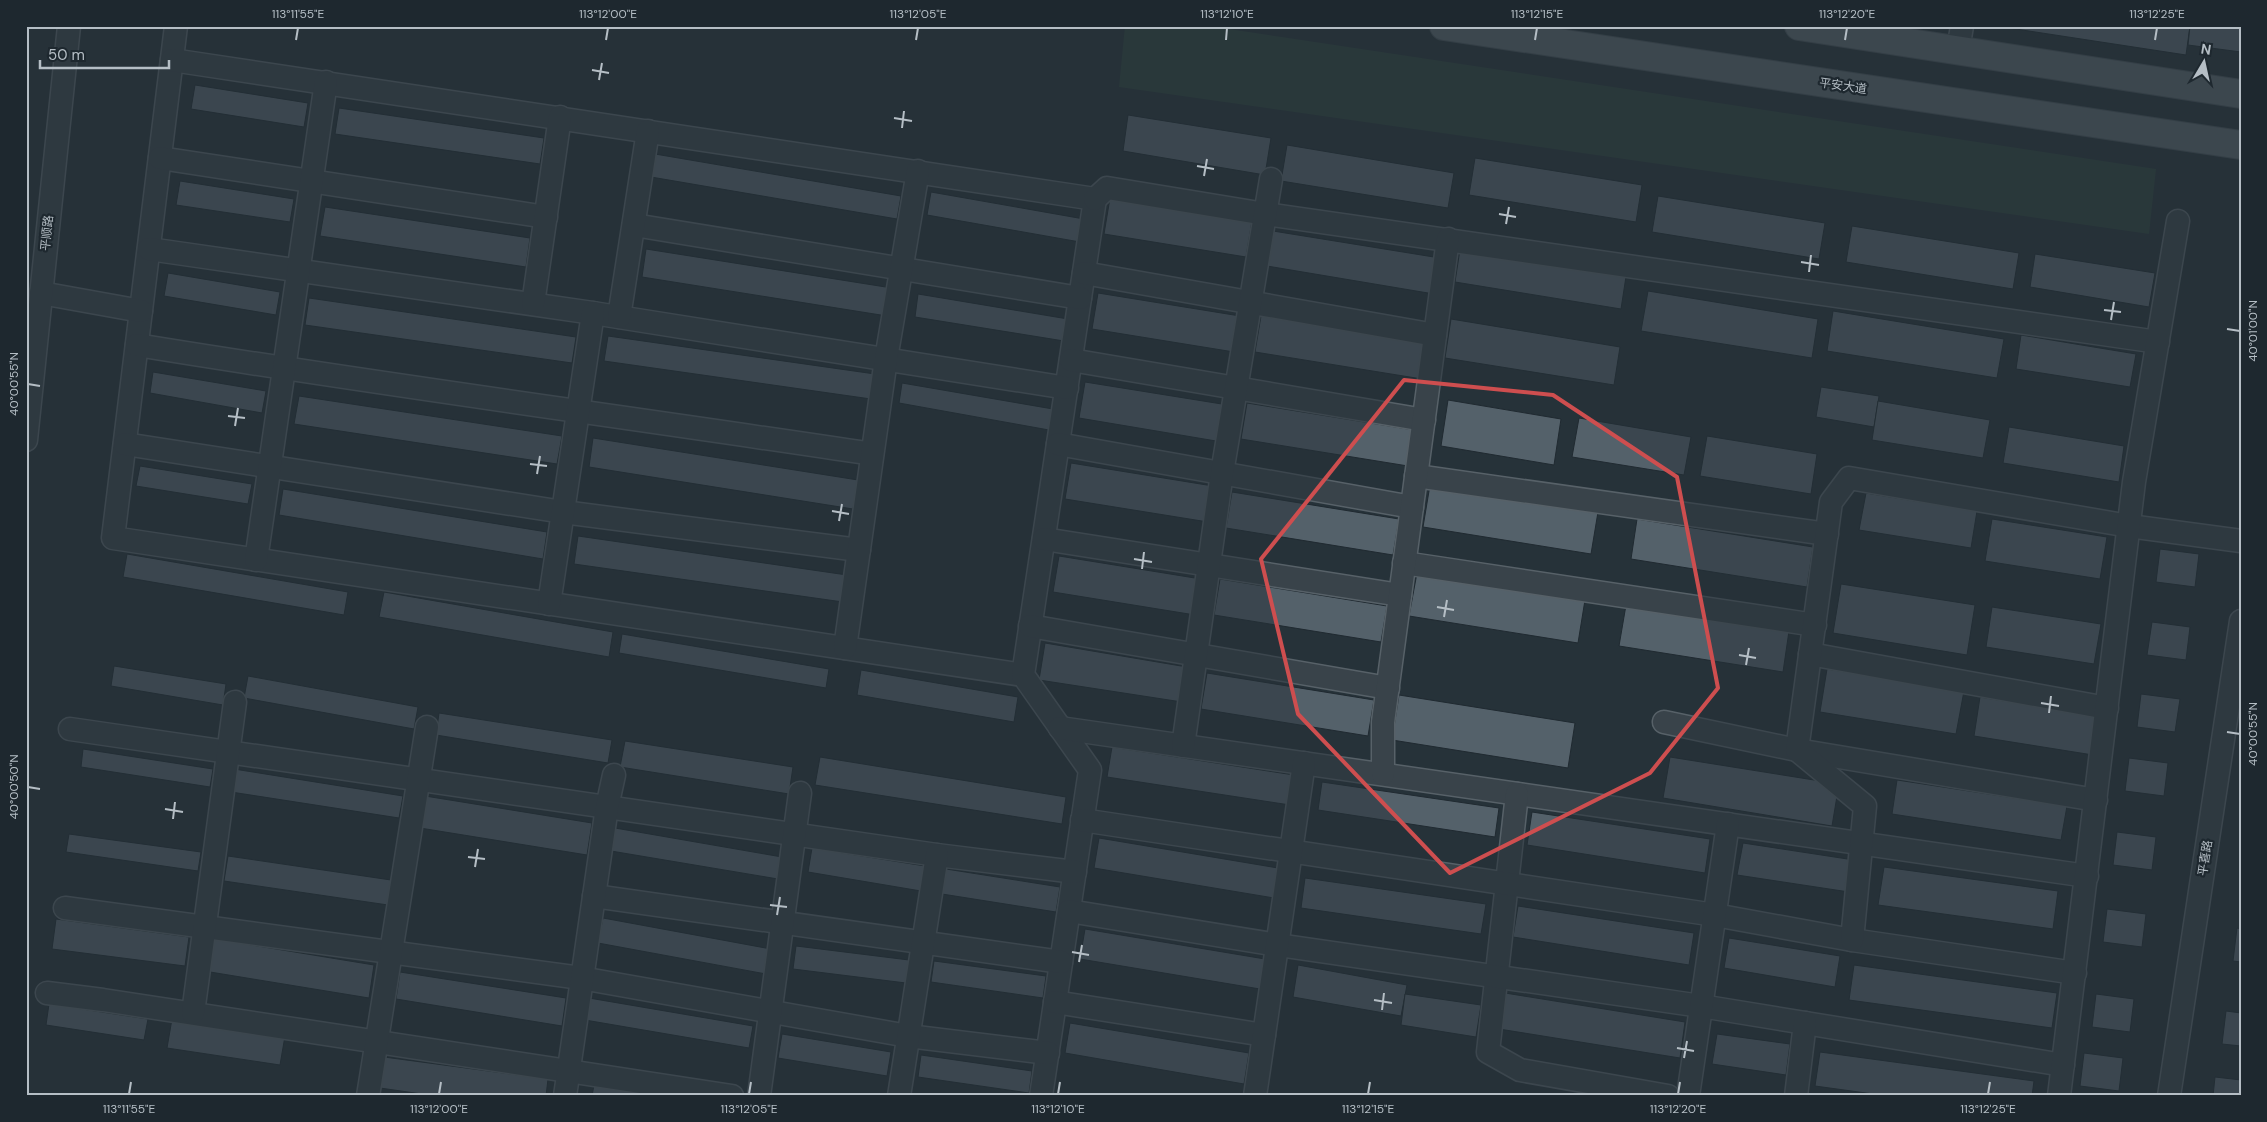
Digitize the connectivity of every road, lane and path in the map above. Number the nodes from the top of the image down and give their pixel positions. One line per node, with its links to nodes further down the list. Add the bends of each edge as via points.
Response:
1 (69, 26): 26 (street, 平顺路)
2 (176, 26): 6 (street)
3 (1444, 26): 11 (main road, 平安大道)
4 (1799, 26): 5 (main road)
5 (1960, 38): 8 (main road)
6 (172, 60): 7 (street); 12 (street)
7 (326, 82): 9 (street); 15 (street)
8 (2241, 94)
9 (560, 117): 10 (street); 18 (street)
10 (648, 131): 13 (street); 20 (street)
11 (2241, 145)
12 (160, 158): 15 (street); 22 (street)
13 (918, 172): 16 (street); 24 (street)
14 (1271, 179): 17 (street)
15 (311, 181): 18 (street); 23 (street)
16 (1094, 200): 17 (street, via 1107,188); 25 (street)
17 (1265, 214): 21 (street); 28 (street)
18 (546, 217): 29 (street)
19 (2178, 221): 34 (street)
20 (634, 225): 24 (street); 32 (street)
21 (1448, 239): 33 (street); 34 (street, via 1816,295)
22 (149, 249): 23 (street); 30 (street)
23 (298, 270): 29 (street); 38 (street)
24 (901, 270): 27 (street); 36 (street)
25 (1084, 273): 27 (street); 28 (street)
26 (41, 293): 30 (street); 43 (street, 平顺路)
27 (1080, 298): 37 (street)
28 (1251, 302): 33 (street); 40 (street)
29 (533, 304): 31 (street)
30 (141, 311): 35 (street)
31 (593, 313): 32 (street); 41 (street)
32 (620, 317): 36 (street)
33 (1435, 335): 42 (street)
34 (2158, 342): 52 (street)
35 (137, 345): 38 (street); 44 (street)
36 (886, 359): 39 (street); 46 (street)
37 (1071, 360): 39 (street); 40 (street)
38 (284, 369): 41 (street); 47 (street)
39 (1067, 388): 45 (street)
40 (1236, 388): 42 (street); 48 (street)
41 (579, 410): 46 (street); 51 (street)
42 (1424, 420): 49 (street)
43 (26, 440)
44 (125, 444): 47 (street); 57 (street, via 113,538)
45 (1058, 444): 48 (street); 54 (street)
46 (872, 454): 56 (street)
47 (270, 466): 51 (street); 57 (street)
48 (1222, 473): 50 (street); 59 (street)
49 (1416, 476): 50 (street); 53 (street)
50 (1412, 506): 58 (street)
51 (563, 512): 56 (street); 61 (street)
52 (2129, 526): 53 (street, via 1849,478 1831,502); 55 (street); 71 (street)
53 (1827, 534): 63 (street)
54 (1044, 539): 59 (street); 64 (street)
55 (2241, 541)
56 (859, 550): 65 (street)
57 (256, 560): 61 (street)
58 (1404, 563): 60 (street); 63 (street)
59 (1208, 565): 60 (street); 67 (street)
60 (1400, 596): 69 (street)
61 (550, 604): 65 (street)
62 (2241, 621): 133 (street, 平喜路)
63 (1815, 624): 66 (street)
64 (1030, 626): 67 (street); 68 (street)
65 (845, 648): 68 (street)
66 (1810, 654): 71 (street); 77 (street)
67 (1197, 655): 69 (street); 76 (street)
68 (1023, 675): 74 (street)
69 (1388, 688): 80 (street, via 1383,722)
70 (235, 702): 78 (street)
71 (2107, 708): 85 (street)
72 (1664, 722): 77 (street)
73 (427, 727): 82 (street)
74 (1060, 728): 76 (street); 87 (street, via 1090,770)
75 (70, 729): 78 (street)
76 (1183, 746): 79 (street)
77 (1798, 750): 85 (street); 90 (street, via 1865,806)
78 (229, 752): 82 (street); 101 (street)
79 (1304, 763): 80 (street); 91 (street)
80 (1383, 774): 84 (street)
81 (614, 775): 86 (street)
82 (417, 780): 86 (street); 105 (street)
83 (800, 793): 89 (street)
84 (1517, 794): 88 (street); 95 (street)
85 (2096, 800): 94 (street)
86 (607, 807): 89 (street); 96 (street)
87 (1082, 820): 91 (street); 93 (street)
88 (1728, 824): 90 (street); 99 (street)
89 (794, 835): 92 (street); 100 (street)
90 (1862, 843): 94 (street); 102 (street)
91 (1292, 851): 95 (street); 104 (street)
92 (937, 855): 93 (street); 103 (street)
93 (1075, 872): 98 (street)
94 (2087, 876): 107 (street)
95 (1506, 884): 99 (street); 108 (street)
96 (594, 896): 100 (street); 109 (street)
97 (65, 908): 101 (street)
98 (1069, 911): 104 (street); 106 (street)
99 (1715, 915): 102 (street); 112 (street)
100 (783, 924): 103 (street); 113 (street)
101 (204, 928): 105 (street); 114 (street)
102 (1852, 940): 107 (street)
103 (923, 943): 106 (street); 117 (street)
104 (1278, 946): 108 (street); 116 (street)
105 (391, 954): 109 (street); 118 (street)
106 (1061, 962): 111 (street)
107 (2075, 973): 120 (street)
108 (1496, 976): 112 (street); 129 (street, via 1488,1052 1520,1070)
109 (581, 978): 113 (street); 121 (street)
110 (47, 993): 114 (street)
111 (1055, 1002): 116 (street); 119 (street)
112 (1701, 1006): 115 (street); 130 (street)
113 (772, 1012): 117 (street); 126 (street)
114 (193, 1013): 118 (street)
115 (1806, 1023): 120 (street); 131 (street)
116 (1264, 1035): 128 (street)
117 (908, 1036): 119 (street); 127 (street)
118 (377, 1041): 121 (street); 123 (street)
119 (1048, 1053): 122 (street)
120 (2063, 1065): 132 (street)
121 (569, 1071): 124 (street); 125 (street)
122 (1046, 1095)
123 (368, 1096)
124 (565, 1096)
125 (732, 1096)
126 (759, 1096)
127 (899, 1096)
128 (1255, 1096)
129 (1668, 1096)
130 (1688, 1096)
131 (1796, 1096)
132 (2059, 1096)
133 (2169, 1096)

